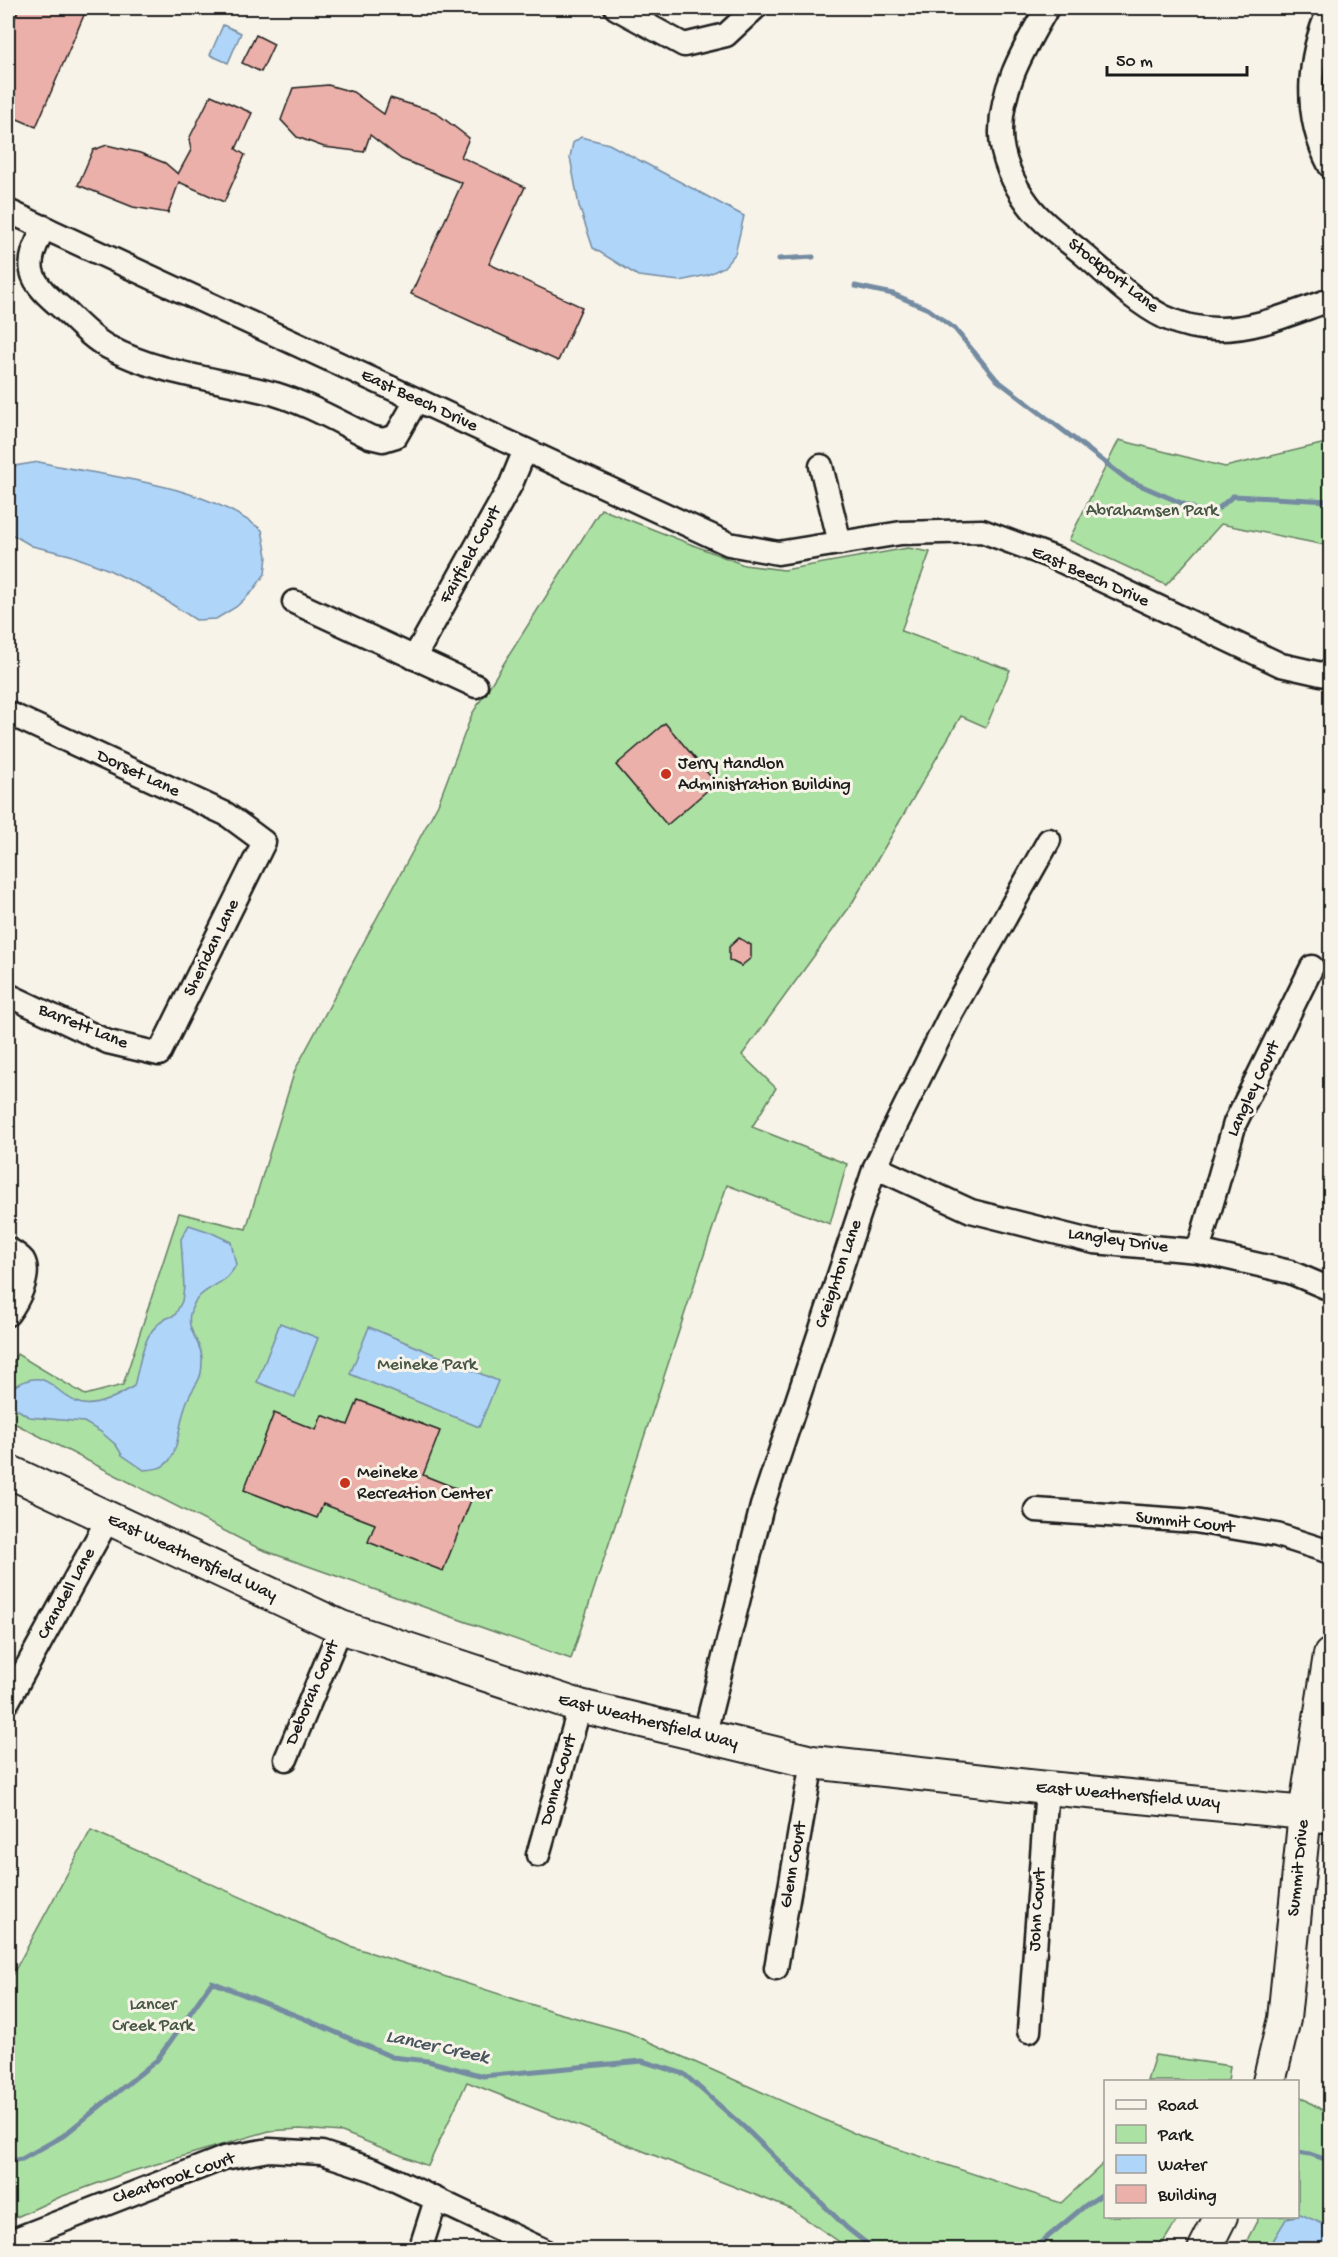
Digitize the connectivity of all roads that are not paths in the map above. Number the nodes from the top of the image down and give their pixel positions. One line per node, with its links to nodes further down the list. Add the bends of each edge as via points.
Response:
1 (615, 8): 2 (street, via 684,45 726,35)
2 (755, 8)
3 (1047, 8): 8 (street, Stockport Lane, via 1008,86 1000,135 1004,155 1029,206 1139,301 1164,317 1192,327 1242,328)
4 (1330, 8): 5 (street, via 1313,62 1310,96)
5 (1330, 166)
6 (8, 211): 7 (street, East Beech Drive)
7 (44, 227): 9 (street, East Beech Drive); 9 (street, via 32,255 36,282 91,334 122,354 276,395 383,440 396,436)
8 (1330, 300)
9 (416, 401): 10 (street, East Beech Drive)
10 (525, 450): 12 (street, East Beech Drive, via 729,544 778,553); 14 (street, Fairfield Court, via 511,483)
11 (821, 466): 12 (street)
12 (840, 543): 15 (street, East Beech Drive, via 901,533 982,531 1057,560 1281,665)
13 (294, 602): 14 (street)
14 (414, 658): 16 (street)
15 (1330, 676)
16 (476, 686)
17 (8, 713): 19 (street, Dorset Lane, via 226,814)
18 (1049, 840): 23 (street, Creighton Lane, via 952,1012)
19 (264, 842): 22 (street, Sheridan Lane)
20 (1312, 967): 25 (street, Langley Court, via 1234,1123)
21 (8, 995): 22 (street, Barrett Lane, via 108,1042)
22 (159, 1054)
23 (875, 1167): 25 (street, Langley Drive, via 971,1211 1094,1242); 36 (street, Creighton Lane, via 762,1506)
24 (8, 1249): 27 (street, via 24,1262 26,1272)
25 (1198, 1251): 26 (street, Langley Drive, via 1290,1272)
26 (1330, 1288)
27 (8, 1314)
28 (8, 1471): 30 (street, East Weathersfield Way)
29 (1036, 1510): 31 (street, Summit Court, via 1195,1521 1277,1535)
30 (108, 1519): 32 (street, East Weathersfield Way); 34 (street, Crandell Lane)
31 (1330, 1552)
32 (341, 1627): 35 (street, East Weathersfield Way); 37 (street, Deborah Court)
33 (1330, 1655): 40 (street, Summit Drive)
34 (8, 1701)
35 (580, 1706): 36 (street, East Weathersfield Way); 41 (street, Donna Court)
36 (704, 1737): 38 (street, East Weathersfield Way)
37 (285, 1759)
38 (812, 1762): 39 (street, East Weathersfield Way); 42 (street, Glenn Court)
39 (1047, 1788): 40 (street, East Weathersfield Way); 43 (street, John Court)
40 (1318, 1815): 44 (street, Summit Drive, via 1284,2019)
41 (538, 1855)
42 (776, 1968)
43 (1029, 2031)
44 (1269, 2080)
45 (436, 2200): 47 (street, Clearbrook Court, via 374,2170 322,2153 269,2151 224,2158); 48 (street); 49 (street, Clearbrook Court)
46 (1220, 2218): 50 (street)
47 (8, 2242)
48 (420, 2250)
49 (543, 2250)
50 (1204, 2250)

